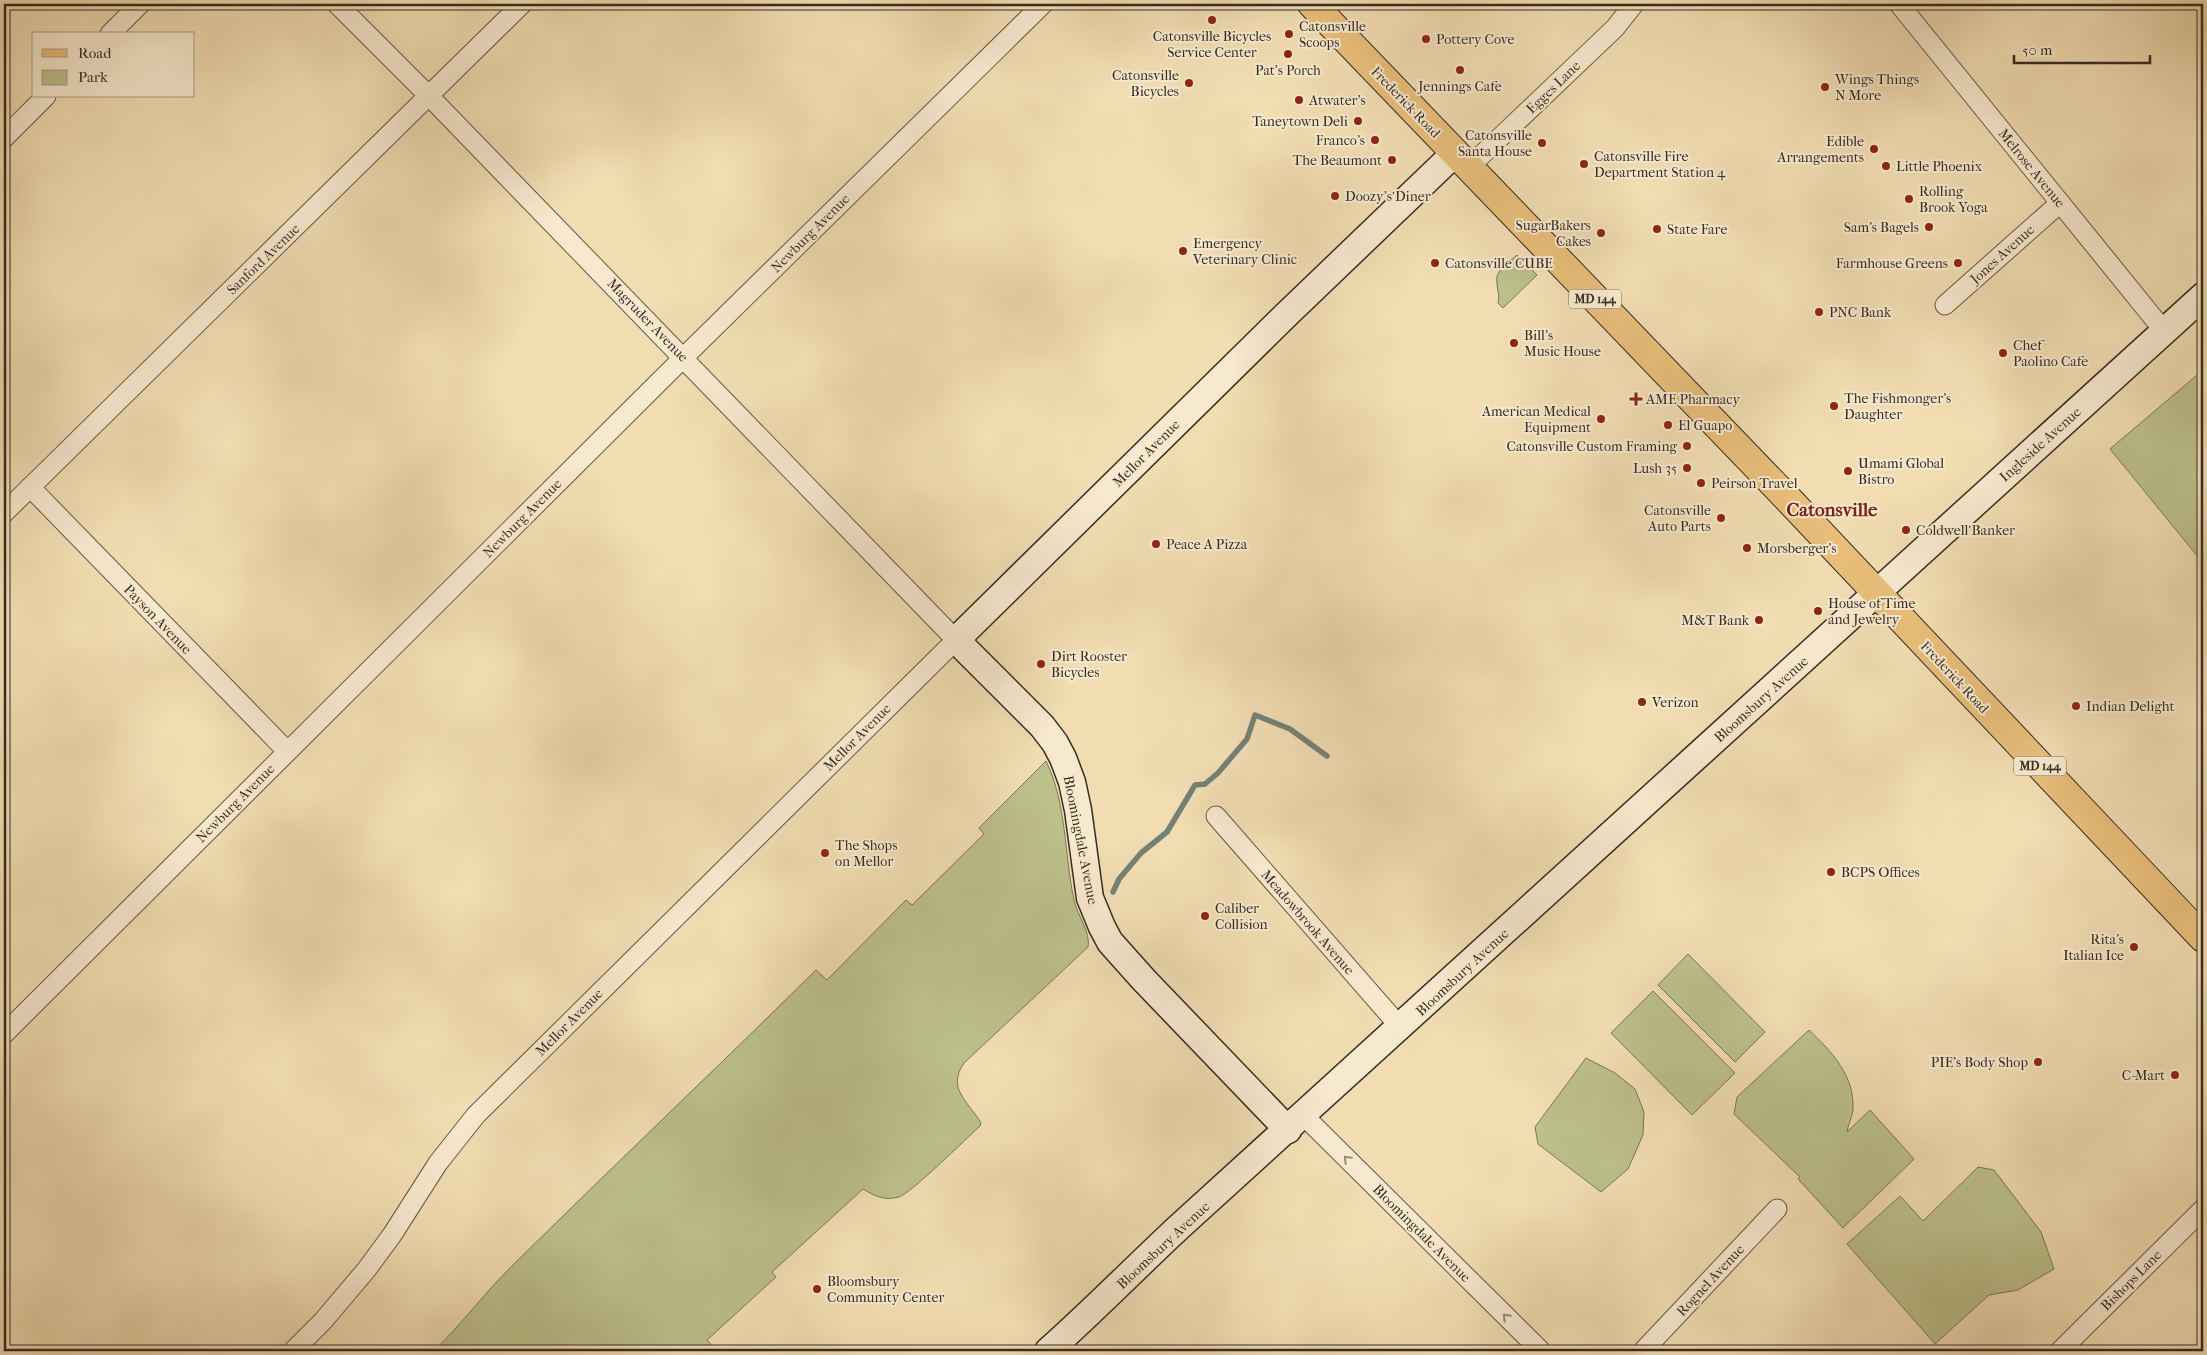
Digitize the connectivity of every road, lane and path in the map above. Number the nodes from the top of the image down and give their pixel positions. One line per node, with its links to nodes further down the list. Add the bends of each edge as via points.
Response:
1 (140, 4): 8 (street)
2 (337, 4): 9 (street, Magruder Avenue)
3 (522, 4): 9 (street, Sanford Avenue)
4 (1043, 4): 17 (street, Newburg Avenue)
5 (1312, 4): 12 (main road, Frederick Road / MD 144)
6 (1634, 4): 12 (street, Egges Lane, via 1615,28)
7 (1900, 4): 13 (street, Melrose Avenue)
8 (112, 32)
9 (429, 96): 17 (street, Magruder Avenue); 18 (street, Sanford Avenue)
10 (44, 98): 11 (street)
11 (4, 138)
12 (1462, 160): 20 (main road, Frederick Road / MD 144); 21 (main road, Mellor Avenue, via 1285,316)
13 (2060, 203): 15 (street, Jones Avenue); 16 (street, Melrose Avenue)
14 (2203, 296): 16 (main road, Ingleside Avenue)
15 (1945, 305)
16 (2164, 331): 20 (main road, Ingleside Avenue)
17 (684, 357): 21 (street, Magruder Avenue); 22 (street, Newburg Avenue)
18 (30, 487): 19 (street, Sanford Avenue); 22 (street, Payson Avenue)
19 (4, 514)
20 (1877, 593): 24 (main road, Frederick Road / MD 144); 25 (main road, Bloomsbury Avenue)
21 (956, 640): 27 (main road, Bloomingdale Avenue, via 1042,726 1064,758 1078,810 1090,898 1110,942 1150,986); 30 (street, Mellor Avenue, via 476,1114 438,1163 367,1269)
22 (287, 751): 26 (street, Newburg Avenue)
23 (1216, 816): 25 (street, Meadowbrook Avenue)
24 (2203, 938)
25 (1401, 1028): 27 (main road, Bloomsbury Avenue)
26 (4, 1034)
27 (1296, 1122): 31 (main road, Bloomsbury Avenue); 32 (street, Bloomingdale Avenue, one-way to 27)
28 (1777, 1209): 33 (street, Rognel Avenue)
29 (2203, 1209): 34 (street, Bishops Lane)
30 (293, 1351)
31 (1048, 1351)
32 (1541, 1351)
33 (1643, 1351)
34 (2060, 1351)

